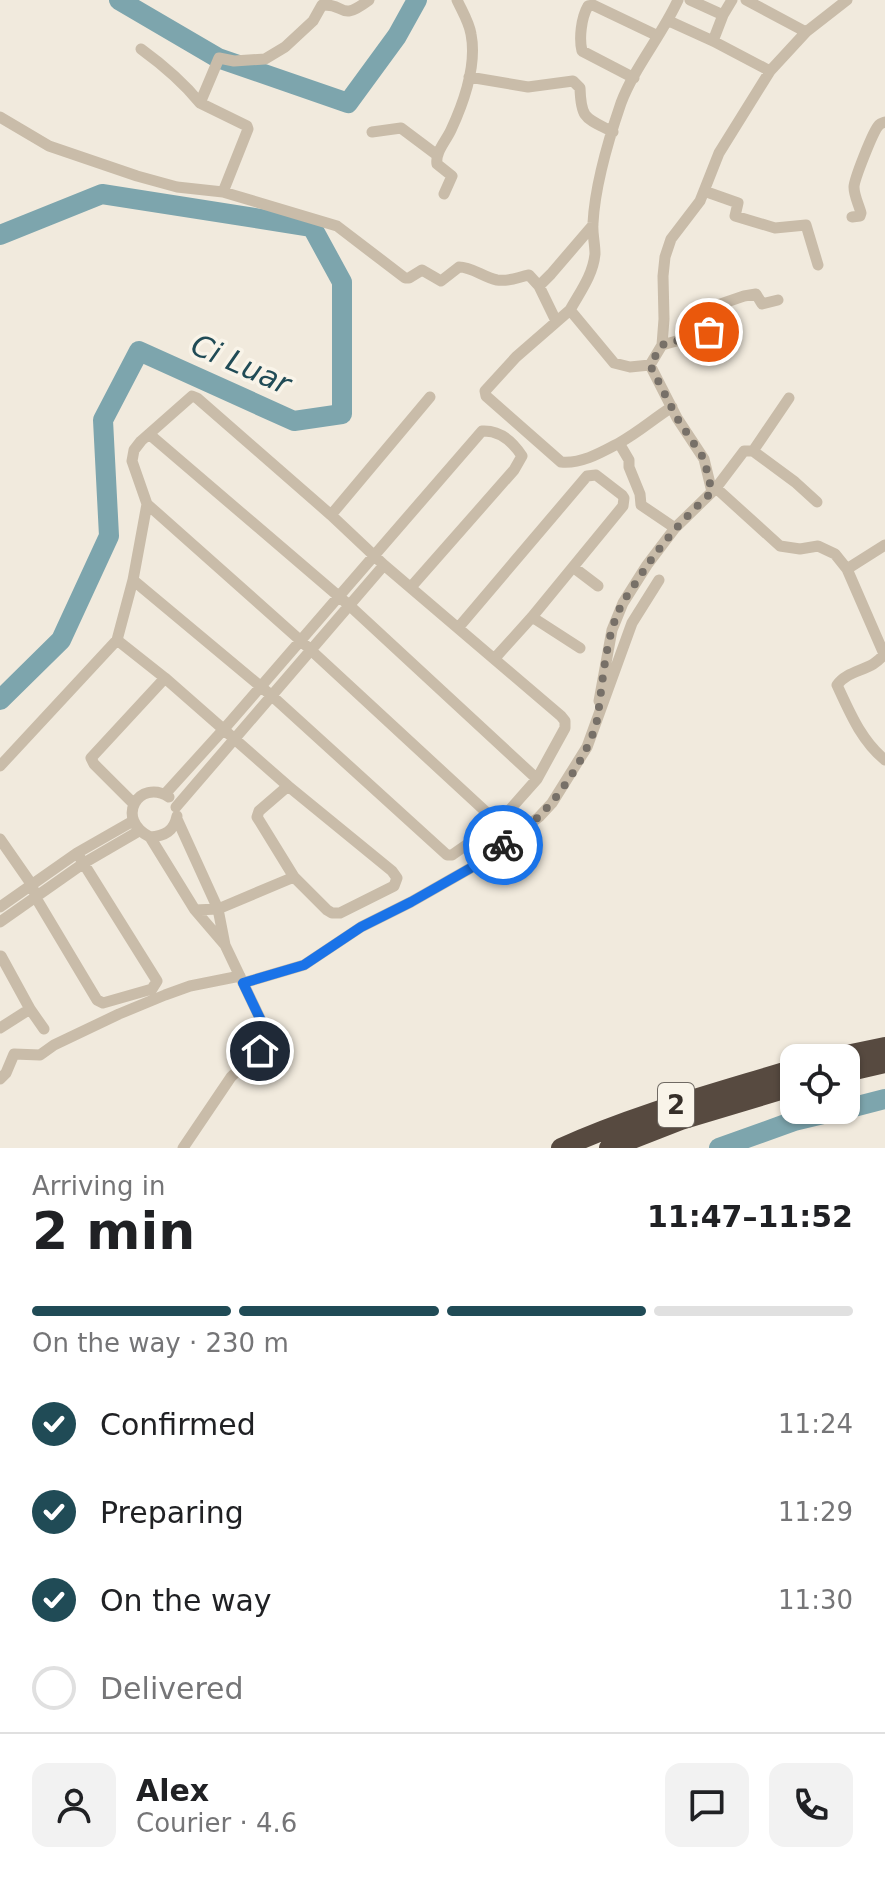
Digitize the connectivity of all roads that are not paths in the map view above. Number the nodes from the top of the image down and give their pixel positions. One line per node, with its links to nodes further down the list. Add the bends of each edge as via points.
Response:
1 (369, 0): 17 (street, via 346,13 322,5 313,21 265,59 219,58)
2 (457, 0): 15 (street, via 471,32)
3 (678, 0): 9 (street)
4 (690, 0): 8 (street)
5 (732, 0): 8 (street)
6 (746, 0): 10 (street)
7 (843, 1): 10 (street)
8 (723, 15): 12 (street)
9 (669, 21): 11 (street); 12 (street)
10 (806, 32): 14 (street)
11 (658, 36): 16 (street); 16 (street, via 588,6 582,51)
12 (713, 41): 14 (street)
13 (141, 49): 17 (street)
14 (770, 71): 23 (street, via 719,153)
15 (469, 77): 21 (street, via 528,87 573,81 580,88 582,112); 22 (street)
16 (634, 78): 21 (street)
17 (202, 100): 24 (street, via 248,128)
18 (0, 117): 24 (street, via 49,146 96,163 177,187)
19 (885, 122): 26 (street, via 868,144 856,177 861,213)
20 (372, 132): 22 (street, via 401,128)
21 (613, 132): 27 (street)
22 (437, 155): 25 (street, via 437,164 452,177)
23 (704, 191): 28 (street, via 738,203 735,216 781,229 806,225); 33 (street, via 665,257)
24 (223, 192): 29 (street, via 337,226 405,278 422,270 441,281 464,267 495,280 527,275)
25 (444, 194)
26 (852, 217)
27 (593, 225): 29 (street); 31 (street, via 593,265)
28 (818, 265)
29 (539, 286): 32 (street)
30 (778, 300): 33 (street, via 762,304 756,294 706,309 709,332)
31 (570, 310): 32 (street); 34 (street, via 614,363)
32 (556, 321): 39 (street, via 516,357 486,396 561,462 588,459)
33 (662, 345): 34 (street)
34 (650, 365): 37 (street)
35 (430, 397): 44 (street)
36 (789, 398): 40 (street)
37 (672, 407): 39 (street); 41 (street, via 704,459)
38 (149, 434): 43 (street, via 131,457); 44 (street, via 194,397); 55 (street)
39 (619, 443): 45 (street, via 641,505)
40 (753, 451): 41 (street, via 744,451); 42 (street)
41 (714, 490): 45 (street); 50 (street, via 780,546 818,546 835,554)
42 (817, 502)
43 (147, 504): 51 (street); 60 (street)
44 (331, 515): 47 (street)
45 (675, 528): 67 (street, via 618,613)
46 (885, 545): 50 (street)
47 (374, 555): 48 (street); 54 (street, via 482,431 509,440 521,454 514,470); 55 (street)
48 (384, 565): 54 (street); 56 (street)
49 (573, 567): 53 (street); 57 (street); 58 (street, via 624,502 596,475 579,484)
50 (847, 569): 70 (street, via 884,654 837,685 860,733)
51 (133, 580): 59 (street); 65 (street)
52 (659, 580): 67 (street, via 632,623)
53 (598, 586)
54 (411, 587): 58 (street)
55 (339, 596): 56 (street); 60 (street)
56 (350, 606): 62 (street); 72 (street)
57 (532, 617): 61 (street); 63 (street)
58 (458, 628): 63 (street)
59 (117, 640): 64 (street); 71 (street)
60 (301, 641): 62 (street); 65 (street)
61 (580, 648)
62 (311, 650): 66 (street); 77 (street)
63 (495, 658): 72 (street, via 565,721)
64 (165, 678): 68 (street); 75 (street, via 91,758)
65 (261, 687): 66 (street); 68 (street)
66 (272, 696): 69 (street); 77 (street, via 444,854 452,855)
67 (598, 717): 90 (street, via 587,747 552,803 476,865 361,927 304,965)
68 (224, 729): 69 (street); 74 (street)
69 (234, 737): 73 (street); 76 (street)
70 (885, 760)
71 (0, 766)
72 (537, 779): 77 (street)
73 (288, 786): 81 (street, via 257,817); 81 (street, via 396,874 397,882 337,913 327,910)
74 (165, 794): 75 (street, via 154,791); 76 (street)
75 (134, 804): 78 (street, via 132,813)
76 (176, 813): 78 (street, via 172,829 162,836); 85 (street)
77 (498, 823)
78 (141, 830): 80 (street); 86 (street)
79 (0, 839): 82 (street)
80 (81, 858): 82 (street); 83 (street); 83 (street, via 157,981 152,989 103,1003 97,1000)
81 (294, 877): 85 (street)
82 (32, 885): 83 (street); 84 (street)
83 (36, 898): 87 (street)
84 (0, 907)
85 (218, 909): 86 (street); 88 (street)
86 (195, 910): 88 (street)
87 (0, 922)
88 (225, 945): 90 (street)
89 (0, 956): 91 (street)
90 (242, 979): 99 (street, via 190,986 119,1014 40,1055 14,1054); 101 (street, via 266,1031 265,1042 231,1077)
91 (30, 1009): 92 (street); 93 (street)
92 (0, 1028)
93 (44, 1029)
94 (885, 1047): 95 (highway)
95 (860, 1052)
96 (885, 1063): 97 (highway)
97 (860, 1069)
98 (780, 1073): 102 (highway, 2, via 624,1122)
99 (0, 1079)
100 (780, 1090): 103 (highway, 2)
101 (183, 1148)
102 (561, 1148)
103 (609, 1148)

